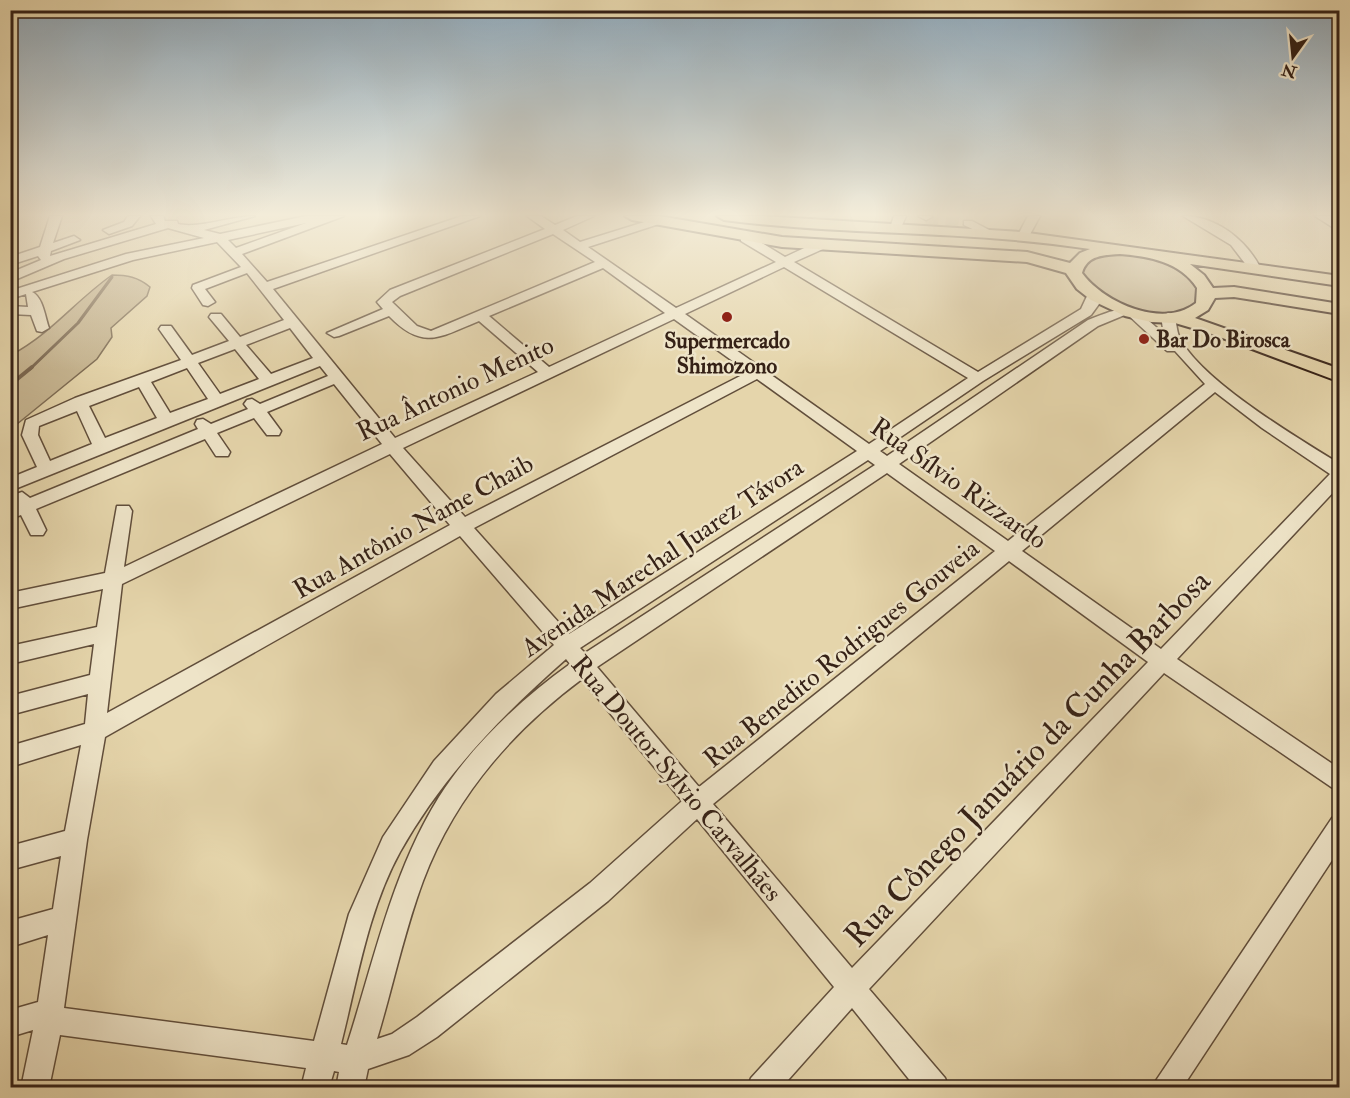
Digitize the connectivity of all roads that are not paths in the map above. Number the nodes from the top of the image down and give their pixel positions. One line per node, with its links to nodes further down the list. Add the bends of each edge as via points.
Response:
1 (39, 267): 17 (street)
2 (69, 267): 17 (street)
3 (88, 267): 17 (street)
4 (324, 267): 18 (street)
5 (453, 267): 26 (street, via 385,300)
6 (594, 267): 30 (street)
7 (610, 267): 29 (street, Rua Sílvio Rizzardo)
8 (771, 267): 29 (street, Rua Ântonio Menito)
9 (794, 267): 46 (street)
10 (1066, 267): 15 (main road)
11 (1075, 267): 15 (main road)
12 (1179, 267): 22 (main road, via 1196,276)
13 (1255, 267): 16 (main road)
14 (249, 268): 18 (street, Rua Doutor Sylvio Carvalhães); 23 (street, via 200,286)
15 (1074, 271): 21 (main road, via 1080,285)
16 (1340, 281)
17 (27, 282): 19 (street); 20 (street); 24 (street); 27 (street)
18 (266, 287): 33 (street, Rua Doutor Sylvio Carvalhães)
19 (10, 288)
20 (10, 295)
21 (1093, 297): 28 (main road); 46 (street, Avenida Marechal Juarez Távora, via 1086,312)
22 (1204, 301): 25 (main road, via 1234,291); 32 (main road); 40 (main road, via 1246,329)
23 (208, 302)
24 (10, 308): 27 (street)
25 (1340, 309)
26 (392, 310): 30 (street, via 425,336); 36 (street)
27 (38, 311): 34 (street)
28 (1128, 312): 32 (main road); 48 (street); 61 (street, Avenida Marechal Juarez Távora, via 1093,323)
29 (675, 313): 41 (street, Rua Ântonio Menito); 42 (street, Rua Sílvio Rizzardo)
30 (480, 315): 41 (street)
31 (216, 317): 37 (street)
32 (1170, 317): 43 (main road, via 1215,329); 48 (street, via 1169,336)
33 (292, 322): 37 (street); 38 (street, Rua Doutor Sylvio Carvalhães)
34 (42, 328)
35 (166, 329): 39 (street)
36 (334, 333)
37 (236, 342): 39 (street); 47 (street)
38 (321, 360): 45 (street, Rua Doutor Sylvio Carvalhães); 47 (street)
39 (188, 361): 44 (street); 50 (street)
40 (1340, 363)
41 (548, 373): 58 (street, Rua Ântonio Menito)
42 (758, 373): 60 (street, Rua Sílvio Rizzardo); 67 (street, Rua Antônio Name Chaib)
43 (1340, 376)
44 (141, 378): 51 (street); 54 (street)
45 (336, 378): 53 (street); 58 (street, Rua Doutor Sylvio Carvalhães)
46 (978, 378): 60 (street, Avenida Marechal Juarez Távora)
47 (268, 380): 49 (street)
48 (1210, 382): 63 (street); 69 (street, Rua Benedito Rodrigues Gouveia)
49 (241, 391): 50 (street); 53 (street)
50 (217, 400): 52 (street)
51 (80, 402): 57 (street); 62 (street, via 32,424 30,435)
52 (194, 410): 54 (street); 55 (street)
53 (258, 412): 55 (street); 56 (street)
54 (166, 420): 57 (street)
55 (209, 432): 59 (street); 65 (street)
56 (273, 432)
57 (101, 446): 62 (street)
58 (392, 446): 67 (street, Rua Doutor Sylvio Carvalhães); 70 (street, Rua Ântonio Menito)
59 (222, 452)
60 (868, 452): 61 (street, Rua Sílvio Rizzardo); 73 (street, Avenida Marechal Juarez Távora)
61 (887, 466): 69 (street, Rua Sílvio Rizzardo); 76 (street, Avenida Marechal Juarez Távora)
62 (46, 469): 64 (street)
63 (1340, 473): 75 (street, Rua Cônego Januário da Cunha Barbosa)
64 (12, 484): 65 (street)
65 (18, 510): 68 (street)
66 (123, 511): 70 (street)
67 (463, 526): 73 (street, Rua Doutor Sylvio Carvalhães); 79 (street, Rua Antônio Name Chaib)
68 (37, 530)
69 (1010, 552): 75 (street, Rua Sílvio Rizzardo); 82 (street, Rua Benedito Rodrigues Gouveia)
70 (114, 579): 71 (street, Rua Ântonio Menito); 72 (street)
71 (10, 601)
72 (106, 633): 74 (street); 77 (street)
73 (567, 646): 76 (street, Rua Doutor Sylvio Carvalhães); 91 (street, Avenida Marechal Juarez Távora, via 503,701 471,735 441,769 391,845 362,914)
74 (10, 655)
75 (1164, 662): 81 (street, Rua Sílvio Rizzardo); 88 (street, Rua Cônego Januário da Cunha Barbosa)
76 (583, 665): 82 (street, Rua Doutor Sylvio Carvalhães); 92 (street, Avenida Marechal Juarez Távora, via 490,751 464,780 441,815 402,898)
77 (99, 682): 78 (street); 79 (street)
78 (10, 706)
79 (95, 731): 80 (street, Rua Antônio Name Chaib); 84 (street)
80 (10, 757)
81 (1340, 782)
82 (697, 804): 88 (street, Rua Doutor Sylvio Carvalhães); 92 (street, Rua Benedito Rodrigues Gouveia, via 599,892 427,1027 399,1045)
83 (1340, 826): 98 (street)
84 (75, 840): 85 (street); 86 (street)
85 (10, 858)
86 (65, 918): 87 (street); 89 (street)
87 (10, 934)
88 (852, 988): 96 (street, Rua Cônego Januário da Cunha Barbosa); 97 (street, Rua Doutor Sylvio Carvalhães)
89 (49, 1016): 90 (street); 91 (street); 93 (street)
90 (10, 1024)
91 (322, 1055): 92 (street); 94 (street, Avenida Marechal Juarez Távora)
92 (355, 1060): 95 (street, Avenida Marechal Juarez Távora)
93 (35, 1088)
94 (315, 1088)
95 (350, 1088)
96 (761, 1088)
97 (935, 1088)
98 (1165, 1088)

